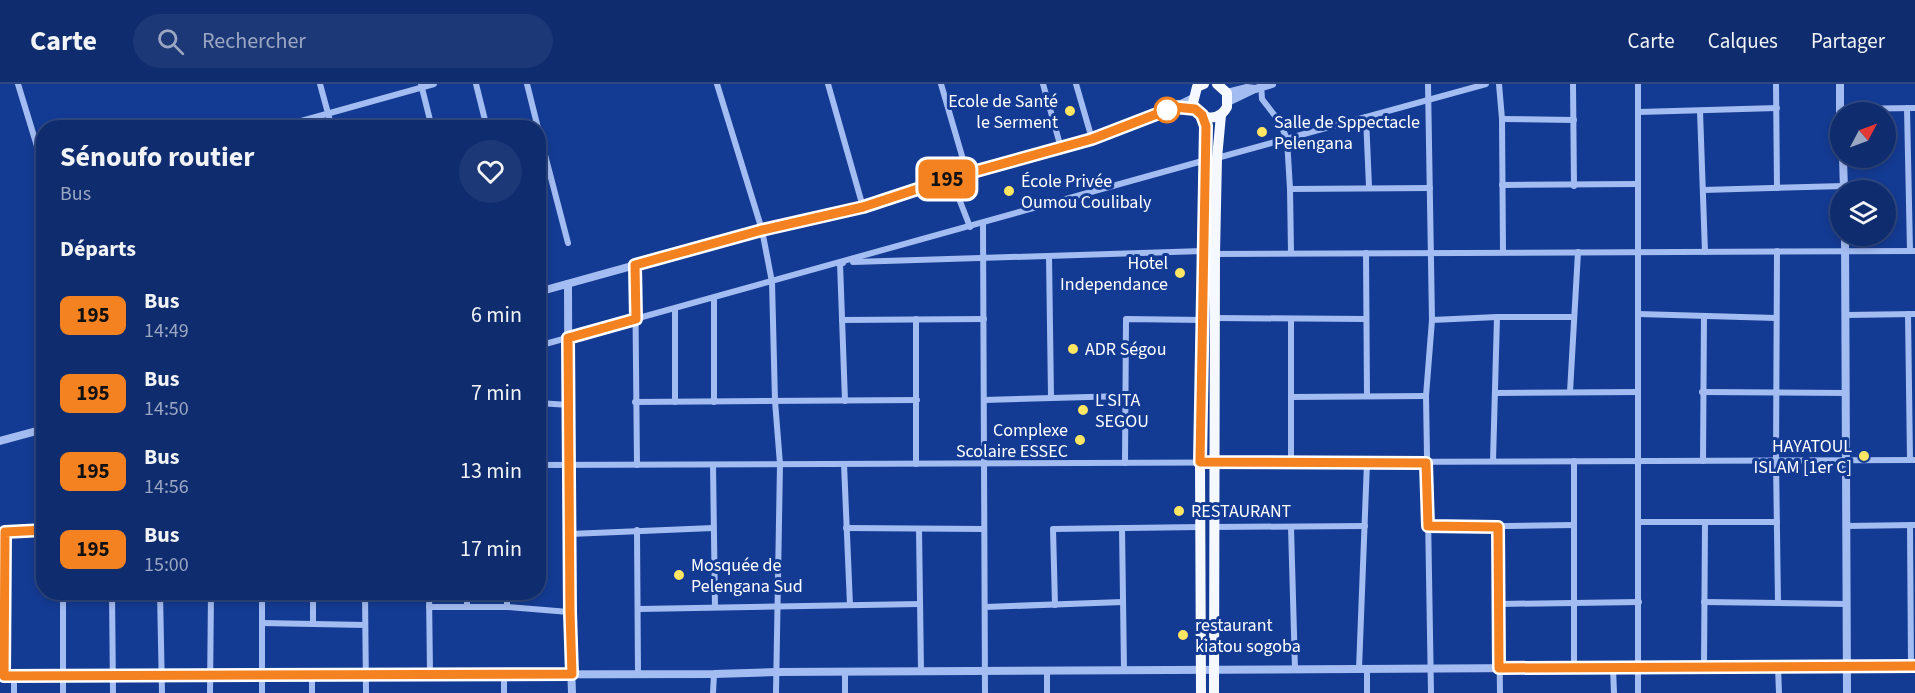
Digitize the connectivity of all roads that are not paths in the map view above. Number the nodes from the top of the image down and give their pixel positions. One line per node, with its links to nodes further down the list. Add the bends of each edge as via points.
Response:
1 (18, 84): 46 (street)
2 (320, 84): 34 (street)
3 (434, 84): 20 (street)
4 (476, 84): 41 (street)
5 (527, 84): 42 (street)
6 (717, 84): 65 (street)
7 (828, 84): 62 (street)
8 (941, 84): 50 (street)
9 (1043, 84): 47 (street)
10 (1076, 84): 44 (street)
11 (1216, 84): 23 (highway)
12 (1272, 84): 21 (street)
13 (1428, 84): 24 (street)
14 (1485, 84): 24 (street)
15 (1499, 84): 37 (street)
16 (1573, 84): 43 (street)
17 (1638, 84): 33 (street)
18 (1776, 84): 27 (street)
19 (1840, 84): 25 (street)
20 (422, 86): 34 (street); 40 (street)
21 (1259, 87): 23 (street); 45 (street, via 1262,99)
22 (1198, 88): 26 (street); 32 (highway)
23 (1228, 97): 35 (highway)
24 (1428, 100): 36 (street); 57 (street)
25 (1840, 102)
26 (1175, 107): 32 (street); 44 (street)
27 (1777, 108): 31 (street); 58 (street)
28 (1907, 108): 29 (street); 30 (street); 56 (street)
29 (1915, 108)
30 (1896, 109)
31 (1700, 111): 33 (street); 61 (street)
32 (1198, 112): 35 (highway, via 1208,118); 49 (highway, via 1206,126)
33 (1639, 112): 52 (street)
34 (328, 113): 38 (street); 39 (street)
35 (1221, 115): 49 (highway)
36 (1366, 117): 45 (street); 55 (street)
37 (1502, 119): 43 (street); 53 (street)
38 (304, 120)
39 (330, 120)
40 (430, 120)
41 (484, 120)
42 (536, 120)
43 (1574, 120): 54 (street)
44 (1092, 139): 47 (street)
45 (1287, 139): 49 (street); 60 (street)
46 (36, 143)
47 (1061, 148): 50 (street)
48 (546, 159): 66 (street)
49 (1211, 159): 63 (street); 71 (highway); 78 (highway)
50 (967, 173): 51 (street)
51 (951, 178): 62 (street); 64 (street)
52 (1637, 184): 54 (street); 74 (street)
53 (1502, 185): 54 (street); 72 (street)
54 (1574, 186)
55 (1369, 187): 57 (street); 60 (street)
56 (1912, 187): 70 (street)
57 (1430, 188): 79 (street)
58 (1778, 188): 59 (street); 61 (street)
59 (1830, 188)
60 (1290, 189): 76 (street)
61 (1703, 190): 75 (street)
62 (863, 207): 65 (street)
63 (983, 223): 64 (street); 81 (street)
64 (970, 227): 82 (street)
65 (762, 230): 83 (street); 84 (street)
66 (568, 243)
67 (1845, 246): 69 (street)
68 (1777, 251): 69 (street); 75 (street); 96 (street)
69 (1845, 251): 70 (street); 91 (street)
70 (1912, 251)
71 (1203, 252): 80 (street); 103 (highway)
72 (1503, 252): 73 (street); 79 (street)
73 (1578, 252): 74 (street); 94 (street)
74 (1639, 252): 75 (street); 89 (street)
75 (1705, 252)
76 (1291, 253): 77 (street); 78 (street)
77 (1366, 253): 79 (street); 101 (street)
78 (1215, 254): 95 (highway)
79 (1431, 254): 104 (street)
80 (1049, 256): 81 (street); 117 (street)
81 (984, 258): 82 (street); 99 (street)
82 (840, 263): 84 (street); 102 (street)
83 (635, 265): 85 (street); 97 (street)
84 (772, 282): 87 (street); 121 (street)
85 (568, 284): 86 (street); 105 (street)
86 (546, 290)
87 (714, 298): 88 (street); 125 (street)
88 (675, 309): 97 (street); 124 (street)
89 (1638, 314): 92 (street); 108 (street)
90 (1911, 314): 91 (street); 111 (street)
91 (1846, 315): 113 (street)
92 (1704, 316): 96 (street); 109 (street)
93 (1497, 317): 94 (street); 104 (street); 112 (street)
94 (1574, 317): 107 (street)
95 (1215, 318): 100 (street); 138 (highway)
96 (1776, 318): 110 (street)
97 (636, 319): 105 (street); 123 (street)
98 (916, 319): 99 (street); 102 (street); 119 (street)
99 (984, 319): 120 (street)
100 (1291, 319): 101 (street); 118 (street)
101 (1365, 319): 115 (street)
102 (842, 320): 122 (street)
103 (1204, 320): 114 (street, via 1126,320); 137 (highway)
104 (1432, 320): 116 (street)
105 (568, 338): 106 (street); 127 (street)
106 (546, 344)
107 (1570, 392): 108 (street); 112 (street)
108 (1638, 392): 136 (street)
109 (1702, 392): 110 (street); 130 (street)
110 (1777, 392): 113 (street); 131 (street)
111 (1912, 392): 133 (street)
112 (1496, 393): 134 (street)
113 (1846, 393): 132 (street)
114 (1125, 396): 117 (street); 141 (street)
115 (1367, 396): 116 (street); 118 (street)
116 (1426, 396): 142 (street)
117 (1051, 397): 120 (street)
118 (1291, 397): 139 (street)
119 (917, 400): 122 (street); 145 (street)
120 (984, 400): 146 (street)
121 (775, 401): 122 (street); 125 (street); 143 (street)
122 (845, 401)
123 (635, 402): 124 (street); 149 (street)
124 (675, 402): 125 (street)
125 (714, 402)
126 (546, 404): 127 (street)
127 (569, 405): 148 (street)
128 (36, 431): 129 (street)
129 (0, 441)
130 (1703, 460): 131 (street); 136 (street)
131 (1776, 460): 132 (street); 153 (street)
132 (1846, 460): 133 (street); 158 (street)
133 (1912, 460)
134 (1493, 461): 135 (street); 142 (street)
135 (1574, 461): 136 (street); 154 (street)
136 (1638, 461): 151 (street)
137 (1200, 462): 138 (street); 141 (street); 159 (highway)
138 (1213, 462): 139 (street); 160 (highway)
139 (1291, 462): 140 (street)
140 (1367, 462): 142 (street); 156 (street)
141 (1125, 463): 146 (street)
142 (1426, 463): 157 (street)
143 (780, 464): 144 (street); 150 (street); 193 (street)
144 (844, 464): 145 (street); 164 (street)
145 (916, 464): 146 (street)
146 (985, 464): 167 (street)
147 (546, 465): 148 (street)
148 (569, 465): 149 (street); 171 (street)
149 (637, 465): 150 (street)
150 (713, 465): 163 (street)
151 (1638, 522): 152 (street); 183 (street)
152 (1705, 522): 153 (street); 184 (street)
153 (1777, 522): 187 (street)
154 (1574, 525): 162 (street); 186 (street)
155 (1912, 525): 158 (street); 182 (street)
156 (1365, 526): 161 (street); 213 (street)
157 (1428, 526): 162 (street); 214 (street)
158 (1846, 526): 190 (street)
159 (1200, 527): 165 (street); 217 (highway)
160 (1214, 527): 161 (street); 220 (highway)
161 (1291, 527): 212 (street)
162 (1498, 527): 189 (street)
163 (713, 528): 169 (street); 197 (street)
164 (846, 528): 166 (street); 191 (street)
165 (1122, 528): 185 (street); 192 (street, via 1053,529)
166 (919, 529): 167 (street); 188 (street)
167 (984, 529): 198 (street)
168 (36, 530): 170 (street)
169 (637, 530): 171 (street); 199 (street)
170 (2, 532): 234 (street)
171 (570, 534): 200 (street)
172 (63, 600): 235 (street)
173 (112, 600): 230 (street)
174 (160, 600): 231 (street)
175 (211, 600): 232 (street)
176 (262, 600): 201 (street)
177 (313, 600): 202 (street)
178 (365, 600): 203 (street)
179 (429, 600): 194 (street)
180 (467, 600): 195 (street)
181 (507, 600): 196 (street)
182 (1913, 601): 205 (street)
183 (1639, 602): 186 (street); 211 (street)
184 (1704, 602): 187 (street); 206 (street)
185 (1123, 603): 192 (street); 216 (street)
186 (1574, 603): 189 (street); 209 (street)
187 (1778, 603): 190 (street)
188 (920, 604): 191 (street); 218 (street)
189 (1499, 604): 208 (street)
190 (1847, 604): 204 (street)
191 (850, 605): 193 (street)
192 (1055, 605): 198 (street)
193 (778, 606): 197 (street); 221 (street)
194 (429, 607): 195 (street); 227 (street)
195 (467, 607): 196 (street)
196 (507, 607): 200 (street)
197 (716, 607): 199 (street)
198 (985, 608): 219 (street)
199 (639, 609): 224 (street)
200 (570, 612): 228 (street)
201 (262, 623): 202 (street); 233 (street)
202 (313, 624): 203 (street)
203 (365, 625): 226 (street)
204 (1847, 666): 205 (street); 207 (street); 259 (street)
205 (1913, 666)
206 (1704, 667): 207 (street); 211 (street)
207 (1778, 667): 258 (street)
208 (1499, 668): 209 (street); 214 (street); 255 (street)
209 (1574, 668): 210 (street)
210 (1613, 668): 211 (street); 256 (street)
211 (1638, 668): 257 (street)
212 (1295, 669): 213 (street); 220 (street)
213 (1363, 669): 214 (street); 253 (street)
214 (1430, 669): 254 (street)
215 (1047, 670): 216 (street); 219 (street); 250 (street)
216 (1124, 670): 217 (street)
217 (1200, 670): 220 (street); 251 (highway)
218 (921, 671): 219 (street); 222 (street)
219 (985, 671): 249 (street)
220 (1214, 671): 252 (highway)
221 (776, 672): 222 (street); 229 (street); 247 (street)
222 (845, 672): 248 (street)
223 (504, 673): 227 (street); 228 (street); 244 (street)
224 (638, 673): 228 (street); 229 (street)
225 (312, 674): 226 (street); 233 (street); 242 (street)
226 (366, 674): 227 (street); 243 (street)
227 (430, 674)
228 (572, 674): 245 (street)
229 (714, 674): 246 (street)
230 (113, 675): 231 (street); 235 (street); 238 (street)
231 (162, 675): 232 (street); 239 (street)
232 (210, 675): 233 (street); 240 (street)
233 (262, 675): 241 (street)
234 (6, 676): 235 (street); 236 (street)
235 (63, 676): 237 (street)
236 (14, 693)
237 (63, 693)
238 (113, 693)
239 (162, 693)
240 (210, 693)
241 (262, 693)
242 (312, 693)
243 (366, 693)
244 (504, 693)
245 (572, 693)
246 (713, 693)
247 (776, 693)
248 (845, 693)
249 (985, 693)
250 (1047, 693)
251 (1201, 693)
252 (1214, 693)
253 (1367, 693)
254 (1431, 693)
255 (1500, 693)
256 (1614, 693)
257 (1638, 693)
258 (1779, 693)
259 (1847, 693)

